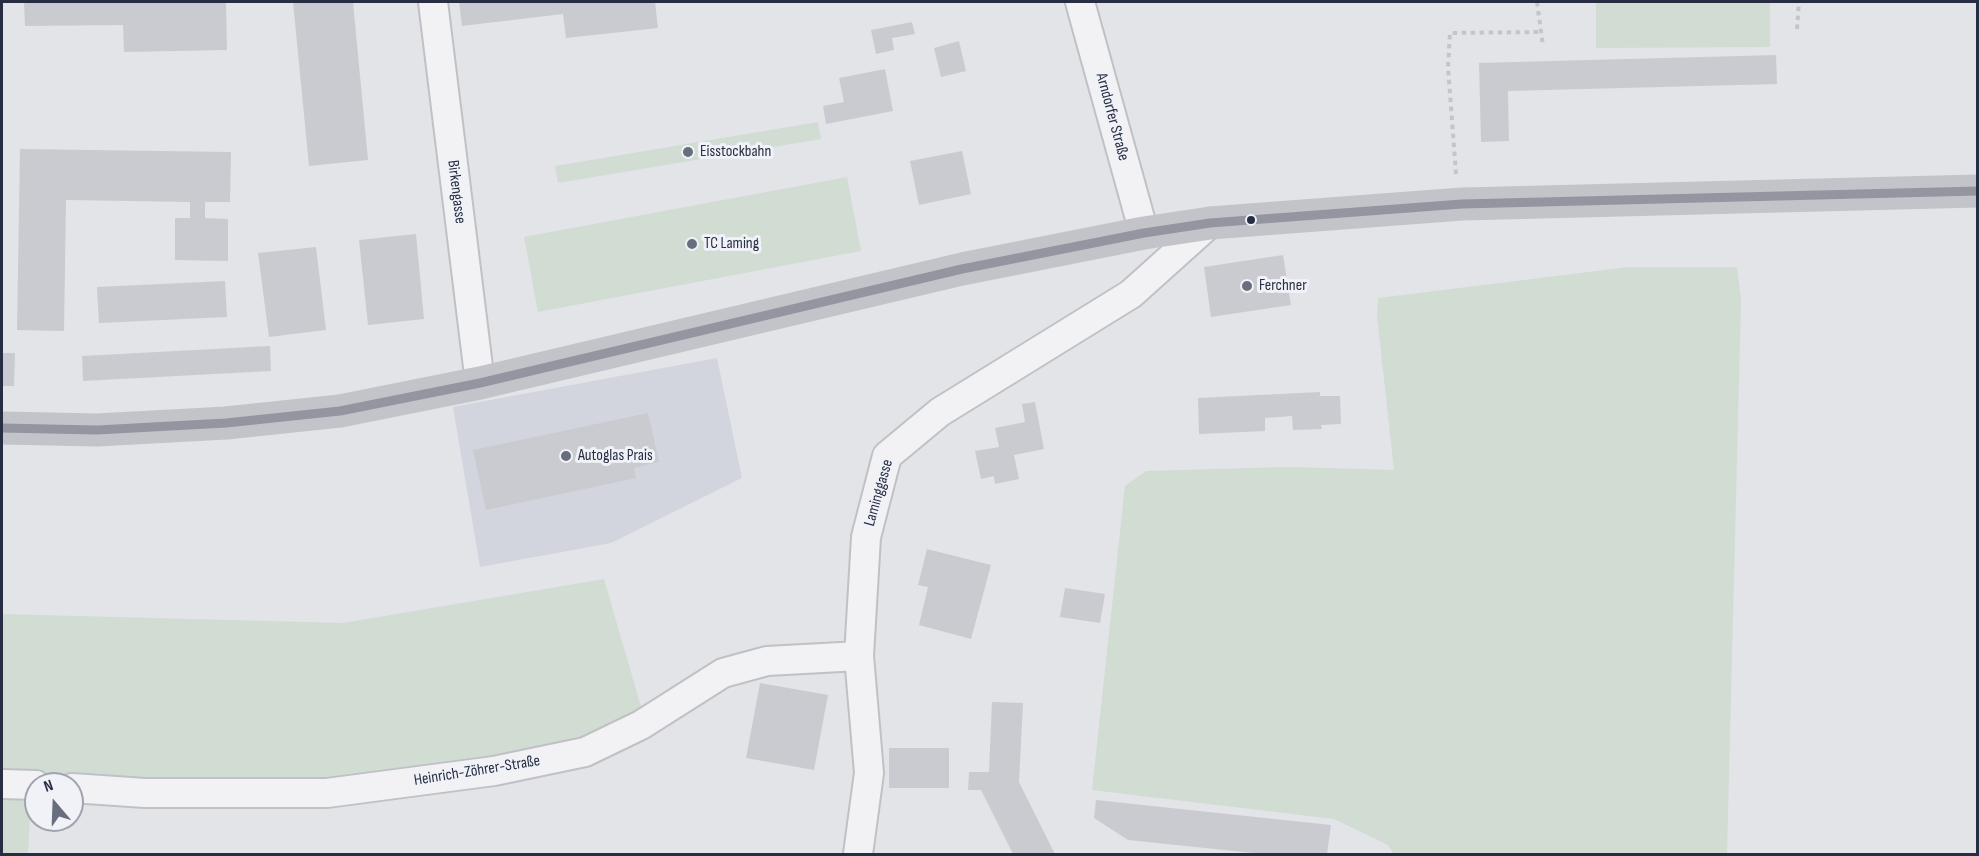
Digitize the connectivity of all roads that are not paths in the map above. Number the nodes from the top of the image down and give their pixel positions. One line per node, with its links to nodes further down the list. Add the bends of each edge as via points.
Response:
1 (433, 2): 6 (street, Birkengasse)
2 (1080, 2): 5 (street, Arndorfer Straße)
3 (1977, 191): 4 (main road, via 1458,205)
4 (1210, 223): 5 (main road); 8 (street, Laminggasse, via 1131,294 940,412 887,456 866,537)
5 (1143, 233): 6 (main road, via 962,269)
6 (480, 383): 7 (main road, via 340,411 226,423 97,430)
7 (2, 428)
8 (860, 656): 11 (street, Heinrich-Zöhrer-Straße, via 767,661 723,673 641,725 585,752 494,771 327,793 145,793); 12 (street, Laminggasse, via 869,773)
9 (2, 784): 10 (street)
10 (24, 785)
11 (84, 789)
12 (858, 855)

